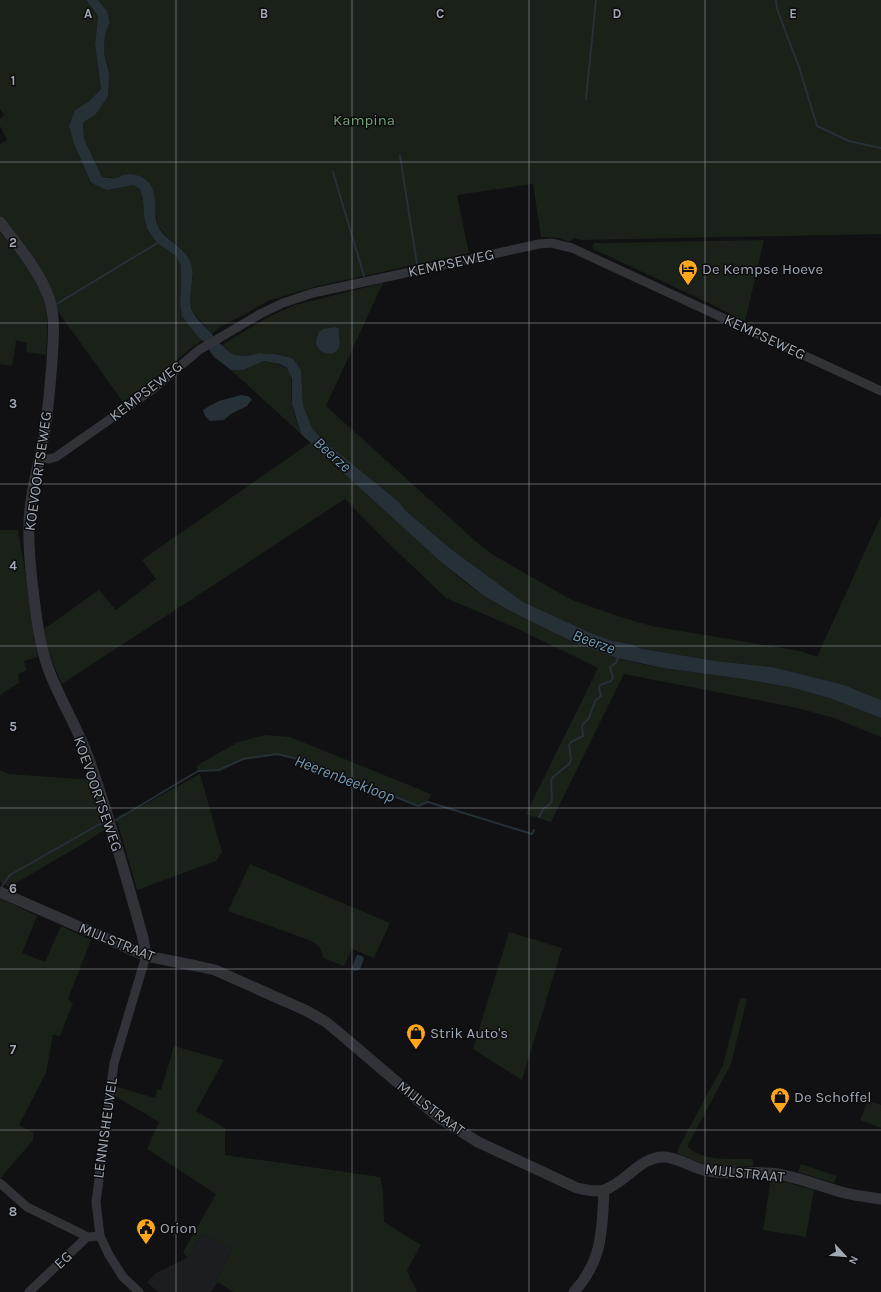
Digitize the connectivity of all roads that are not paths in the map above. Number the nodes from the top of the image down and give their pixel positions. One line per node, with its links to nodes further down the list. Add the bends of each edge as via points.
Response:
1 (0, 222): 3 (street, KOEVOORTSEWEG, via 34,268 52,310 54,332 50,385)
2 (881, 391): 3 (street, KEMPSEWEG, via 572,248 551,243 313,293 272,308 206,346 143,397 56,457)
3 (40, 458): 5 (street, KOEVOORTSEWEG, via 31,500 29,537 32,586 42,650 91,763 141,931)
4 (0, 892): 5 (street, MIJLSTRAAT)
5 (146, 956): 7 (street, MIJLSTRAAT, via 215,970 307,1012 326,1022 438,1117 466,1135 577,1188 589,1191); 9 (street, LENNISHEUVEL, via 114,1063 96,1202)
6 (0, 1183): 10 (street, via 27,1207)
7 (604, 1190): 8 (street, MIJLSTRAAT, via 618,1183 645,1162 666,1157 706,1171 779,1174 845,1193); 13 (street, via 603,1223 598,1252)
8 (881, 1199)
9 (100, 1236): 10 (street); 12 (street, LENNISHEUVEL, via 116,1268)
10 (87, 1237): 11 (street, EG)
11 (29, 1292)
12 (138, 1292)
13 (574, 1292)

